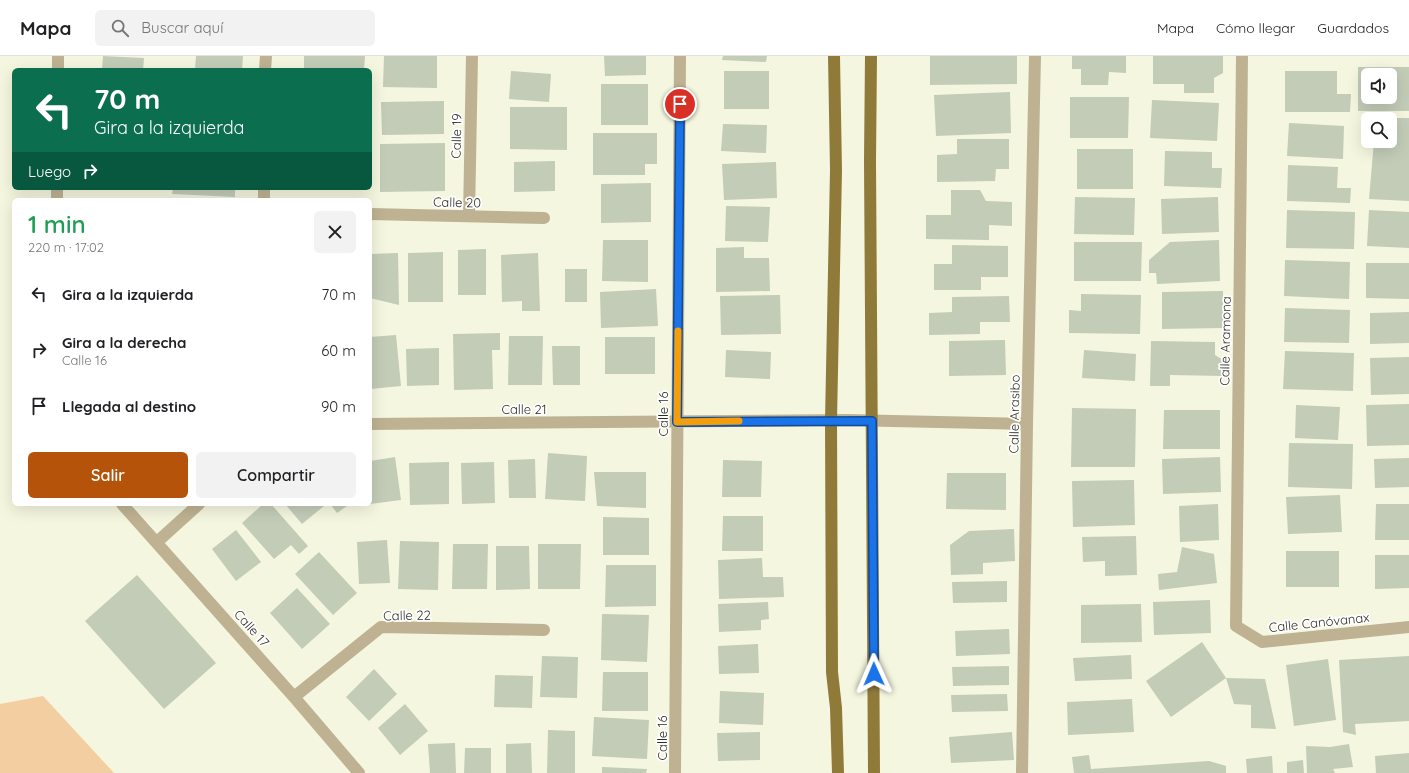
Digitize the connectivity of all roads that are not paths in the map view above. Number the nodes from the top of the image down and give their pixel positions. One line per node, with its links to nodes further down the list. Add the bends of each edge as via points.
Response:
1 (58, 56): 9 (street)
2 (266, 56): 10 (street)
3 (472, 56): 12 (street, Calle 19)
4 (680, 56): 16 (street, Calle 16)
5 (834, 56): 14 (main road, via 836,170)
6 (871, 56): 15 (main road)
7 (1035, 56): 18 (street, Calle Arasibo)
8 (1242, 56): 22 (street, Calle Aramona)
9 (58, 68)
10 (265, 68)
11 (372, 214): 12 (street, Calle 20)
12 (469, 216): 13 (street, Calle 20)
13 (544, 218)
14 (831, 421): 15 (street, Calle 21); 16 (street, Calle 21); 28 (main road, via 832,672)
15 (872, 421): 18 (street, Calle 21); 29 (main road)
16 (677, 422): 17 (street, Calle 21); 27 (street, Calle 16)
17 (372, 424)
18 (1027, 424): 30 (street, Calle Arasibo)
19 (124, 506): 21 (street, Calle 17)
20 (197, 506): 21 (street)
21 (157, 542): 25 (street, Calle 17)
22 (1236, 626): 23 (street, Calle Canóvanax, via 1262,642)
23 (1409, 627)
24 (544, 630): 25 (street, Calle 22, via 381,627)
25 (294, 697): 26 (street, Calle 17)
26 (359, 773)
27 (675, 773)
28 (838, 773)
29 (874, 773)
30 (1022, 773)

